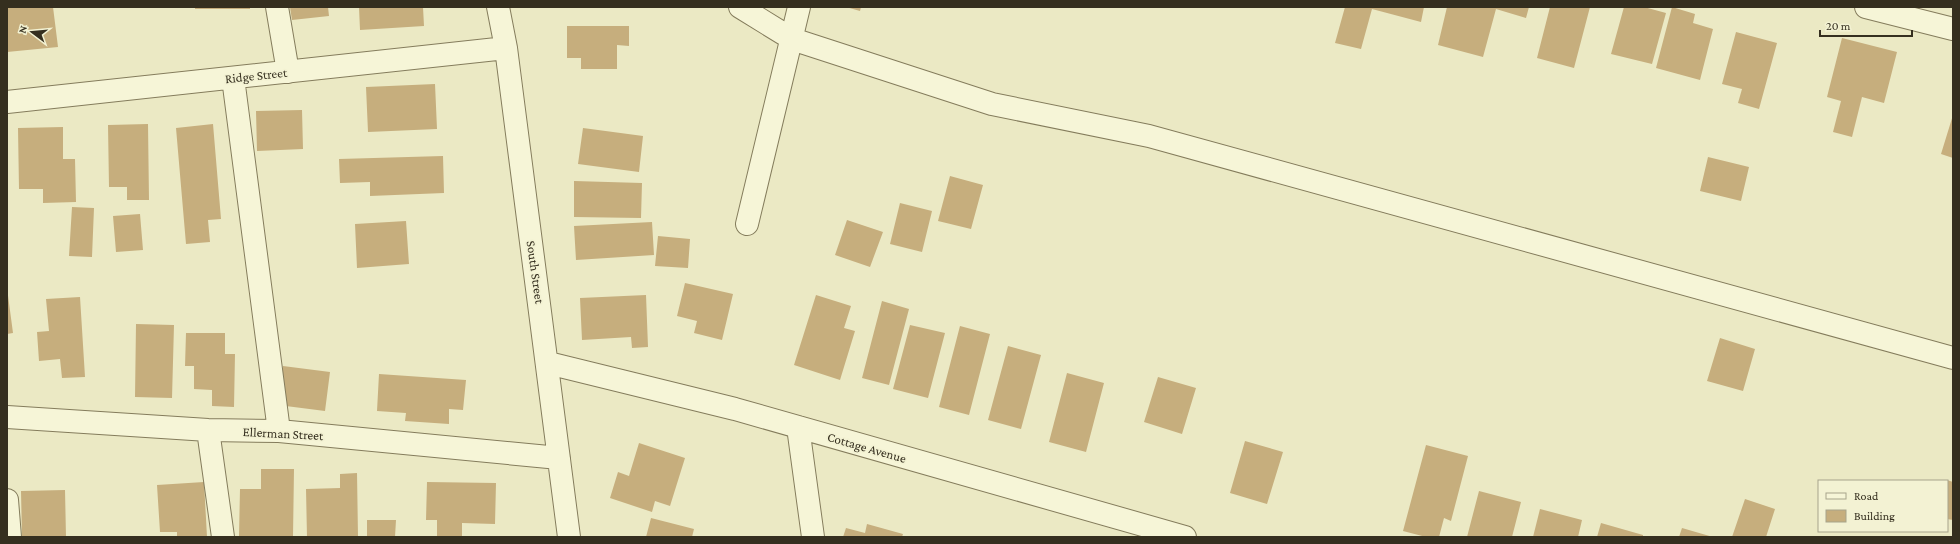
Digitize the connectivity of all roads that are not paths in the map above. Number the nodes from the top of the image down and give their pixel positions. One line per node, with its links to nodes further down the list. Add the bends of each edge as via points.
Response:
1 (278, 7): 9 (street)
2 (498, 7): 8 (street, South Street)
3 (740, 7): 7 (street)
4 (799, 7): 7 (street)
5 (1866, 7): 6 (street)
6 (1953, 30)
7 (792, 39): 12 (street); 13 (street, via 992,104 1149,136)
8 (506, 48): 9 (street, Ridge Street); 14 (street, South Street)
9 (288, 72): 10 (street, Ridge Street)
10 (233, 78): 11 (street, Ridge Street); 18 (street)
11 (7, 102)
12 (747, 224)
13 (1953, 358)
14 (548, 363): 16 (street, Cottage Avenue); 19 (street, South Street)
15 (7, 418): 17 (street, Ellerman Street)
16 (798, 427): 24 (street); 25 (street, Cottage Avenue)
17 (208, 430): 18 (street, Ellerman Street); 22 (street)
18 (279, 431): 19 (street, Ellerman Street)
19 (559, 458): 23 (street, South Street)
20 (7, 500): 21 (street)
21 (10, 537)
22 (223, 537)
23 (569, 537)
24 (813, 537)
25 (1185, 537)

